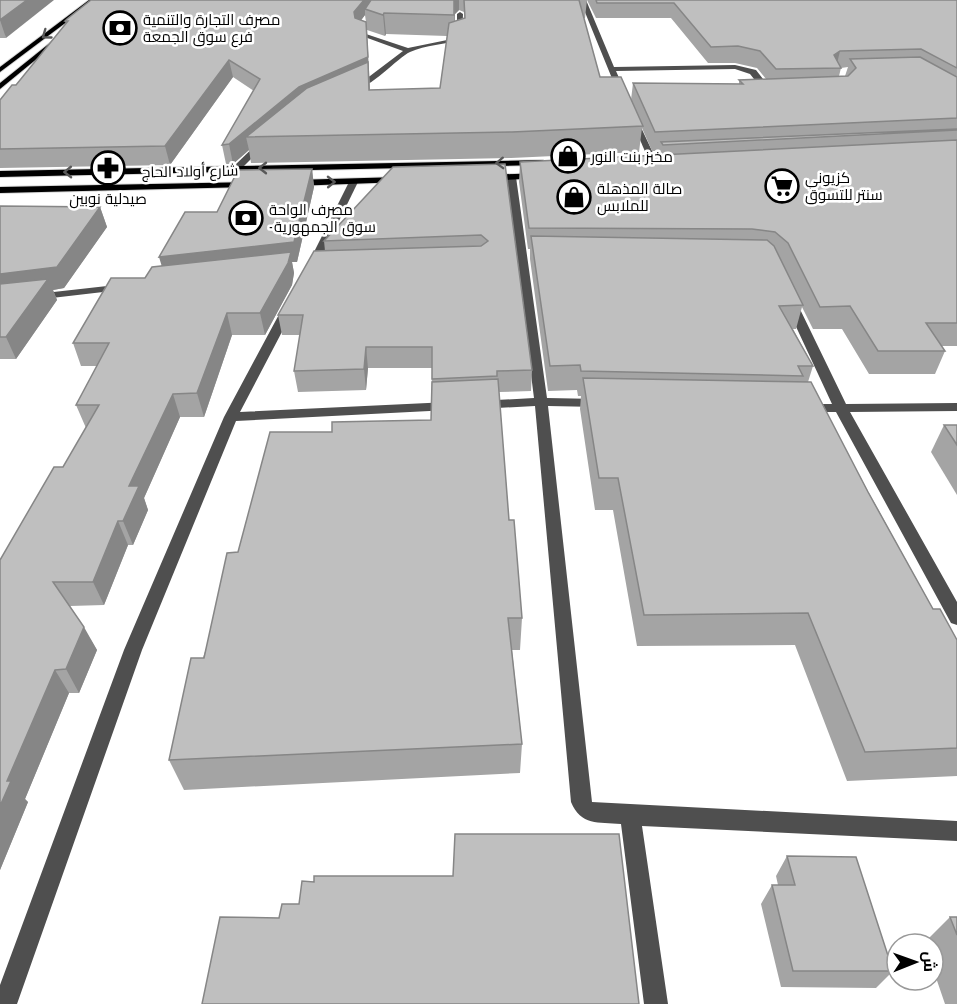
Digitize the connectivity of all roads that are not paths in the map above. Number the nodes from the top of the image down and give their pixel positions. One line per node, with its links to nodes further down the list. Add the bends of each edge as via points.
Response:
1 (93, 0): 9 (main road, one-way to 9)
2 (584, 1): 3 (street); 8 (street)
3 (573, 2)
4 (372, 13): 7 (street, via 361,32)
5 (460, 14): 7 (street, via 458,41)
6 (64, 35): 10 (main road)
7 (408, 50): 11 (street, via 373,78)
8 (611, 69): 12 (street, via 735,67 753,72); 15 (street)
9 (0, 70)
10 (0, 87)
11 (342, 92)
12 (769, 92): 13 (street); 14 (street)
13 (781, 92)
14 (758, 93)
15 (624, 97): 16 (street); 17 (street)
16 (635, 97)
17 (628, 107)
18 (632, 117): 20 (street)
19 (272, 135): 24 (street)
20 (648, 157): 21 (main road); 22 (main road); 27 (street)
21 (660, 157)
22 (637, 158)
23 (546, 162): 24 (main road, شارع أولاد الحاج, one-way to 24)
24 (236, 169): 28 (main road, شارع أولاد الحاج, one-way to 28)
25 (668, 169): 27 (main road)
26 (646, 170): 27 (main road)
27 (657, 170)
28 (3, 173)
29 (552, 175): 30 (main road)
30 (511, 177): 31 (main road); 40 (street, via 526,254)
31 (477, 178)
32 (410, 180): 33 (main road)
33 (353, 182): 34 (main road, one-way to 33); 45 (street)
34 (286, 183)
35 (264, 184): 36 (main road, شارع أولاد الحاج)
36 (0, 190)
37 (138, 285): 39 (street)
38 (783, 287): 44 (street)
39 (0, 301)
40 (541, 402): 41 (street); 45 (street); 47 (street, via 581,802 591,812)
41 (613, 403)
42 (793, 407): 44 (street)
43 (957, 407): 44 (street)
44 (841, 408): 46 (street)
45 (231, 417): 49 (street, via 133,650)
46 (957, 618)
47 (630, 815): 48 (street); 50 (street)
48 (957, 831)
49 (5, 1004)
50 (656, 1004)

